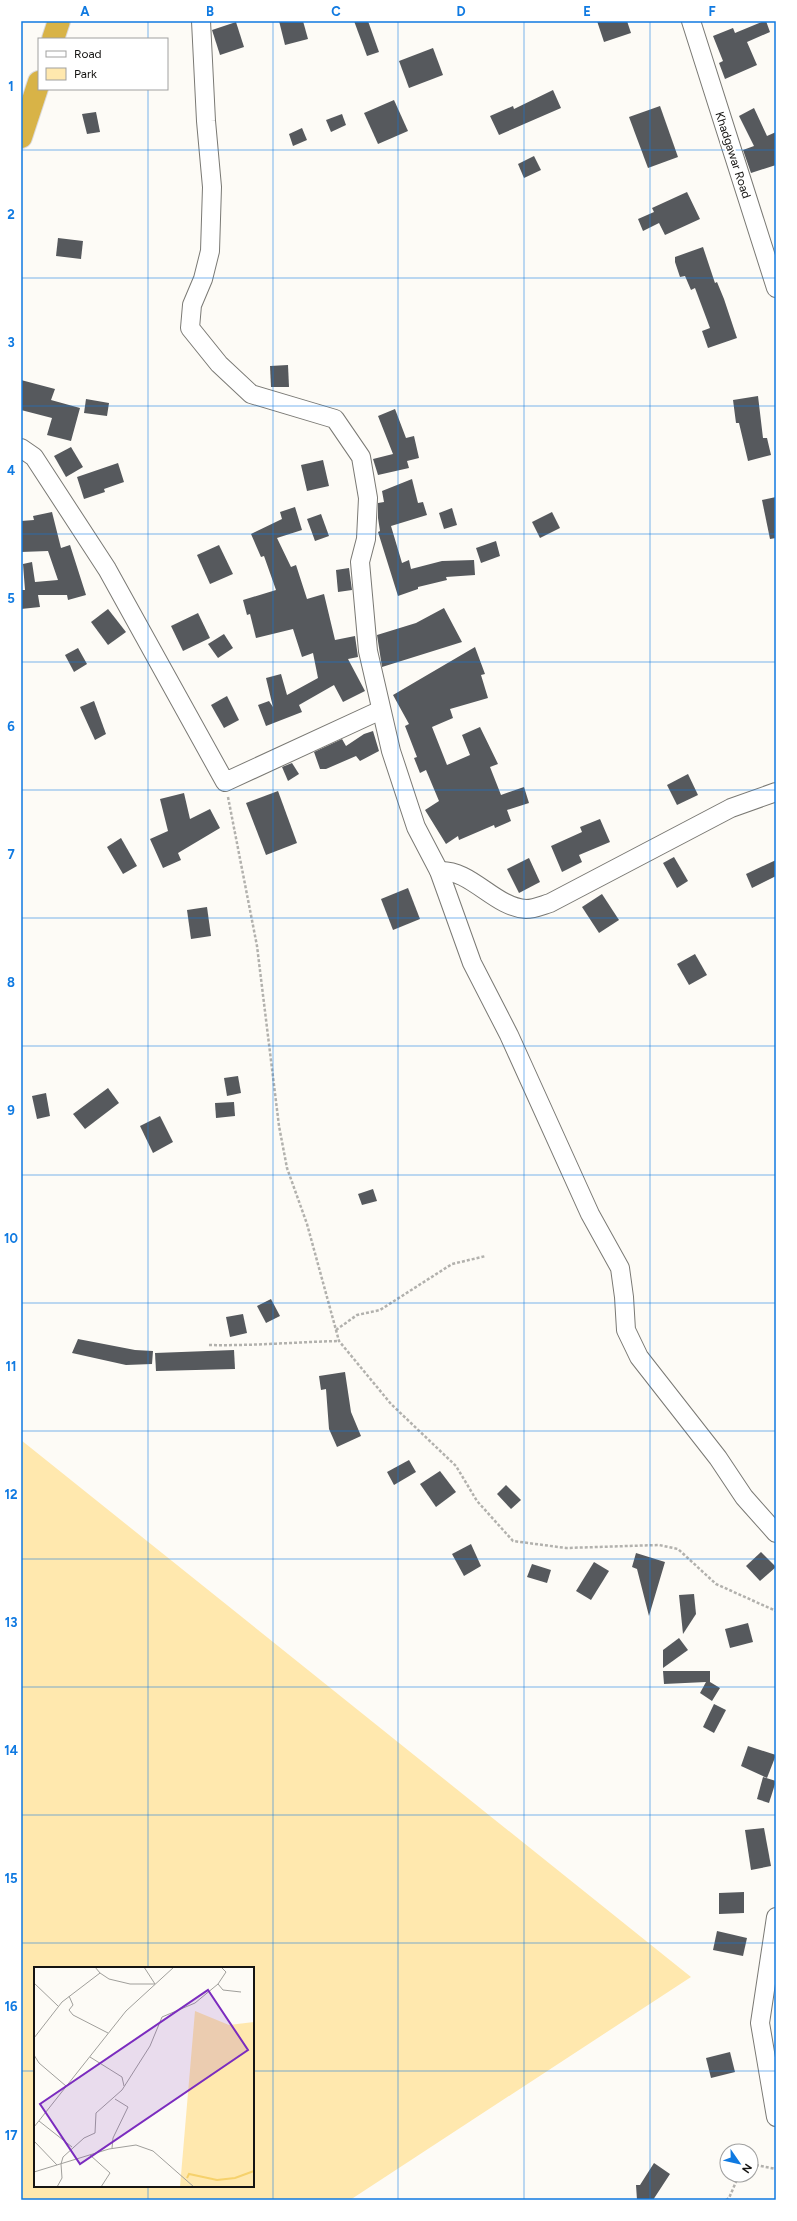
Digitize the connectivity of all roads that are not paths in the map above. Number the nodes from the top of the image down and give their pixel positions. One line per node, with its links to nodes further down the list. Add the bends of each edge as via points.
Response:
1 (59, 21): 4 (highway)
2 (691, 21): 7 (street, Khadgawar Road)
3 (206, 22): 9 (street, via 206,121 212,187 210,251 203,279 192,306 190,328 219,364 251,394 335,419 361,457 368,498 366,539 360,562 368,651)
4 (53, 38)
5 (38, 85): 6 (highway)
6 (21, 137)
7 (776, 288)
8 (21, 448): 9 (street, via 34,458 106,569 225,782)
9 (381, 710): 11 (street, via 391,751 416,827)
10 (776, 792): 11 (street, via 730,808 550,903 528,909 512,907 466,879)
11 (439, 871): 12 (street, via 472,963 509,1035 590,1214 620,1268 626,1330 639,1357 718,1458 744,1497)
12 (776, 1533)
13 (776, 1917): 14 (street, via 760,2023)
14 (776, 2117)

